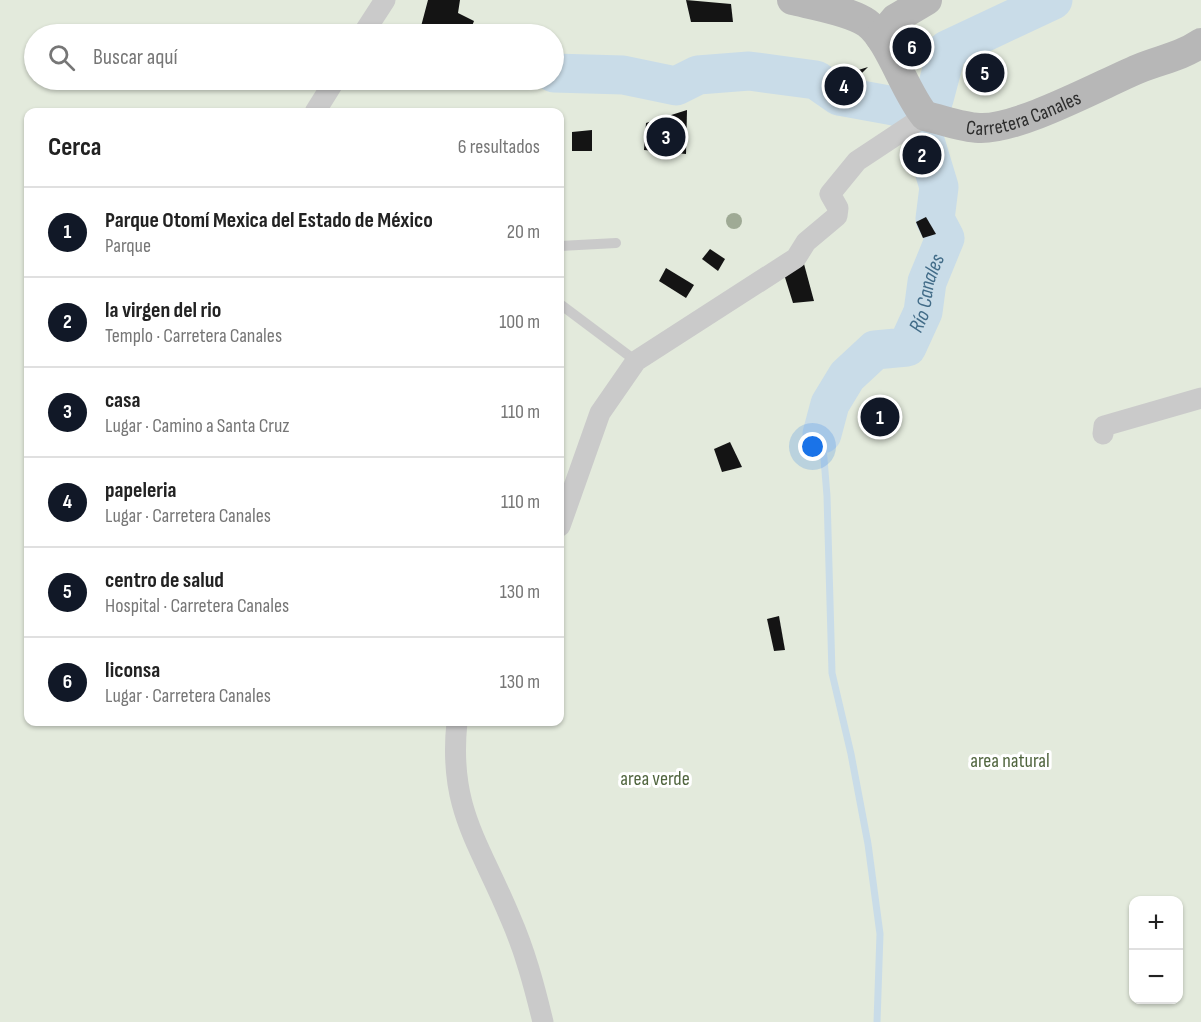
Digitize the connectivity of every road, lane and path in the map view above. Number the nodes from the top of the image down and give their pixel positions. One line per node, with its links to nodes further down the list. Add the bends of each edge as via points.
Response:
1 (385, 0): 4 (street)
2 (792, 0): 5 (main road, via 866,22)
3 (927, 0): 5 (main road, via 895,19)
4 (369, 24)
5 (880, 37): 9 (main road)
6 (1201, 43): 9 (main road, Carretera Canales, via 1181,56 1141,68 1002,125 980,128)
7 (329, 90): 8 (street)
8 (318, 108)
9 (921, 111): 13 (street, via 857,161 830,194 838,208 837,216 806,242 796,258)
10 (616, 243): 11 (lane)
11 (564, 246)
12 (564, 307): 13 (lane)
13 (636, 361): 16 (street, via 600,413)
14 (1201, 398): 15 (street, via 1104,426)
15 (1103, 434)
16 (564, 515)
17 (457, 726): 18 (street, via 456,782 462,811 529,962)
18 (543, 1022)

